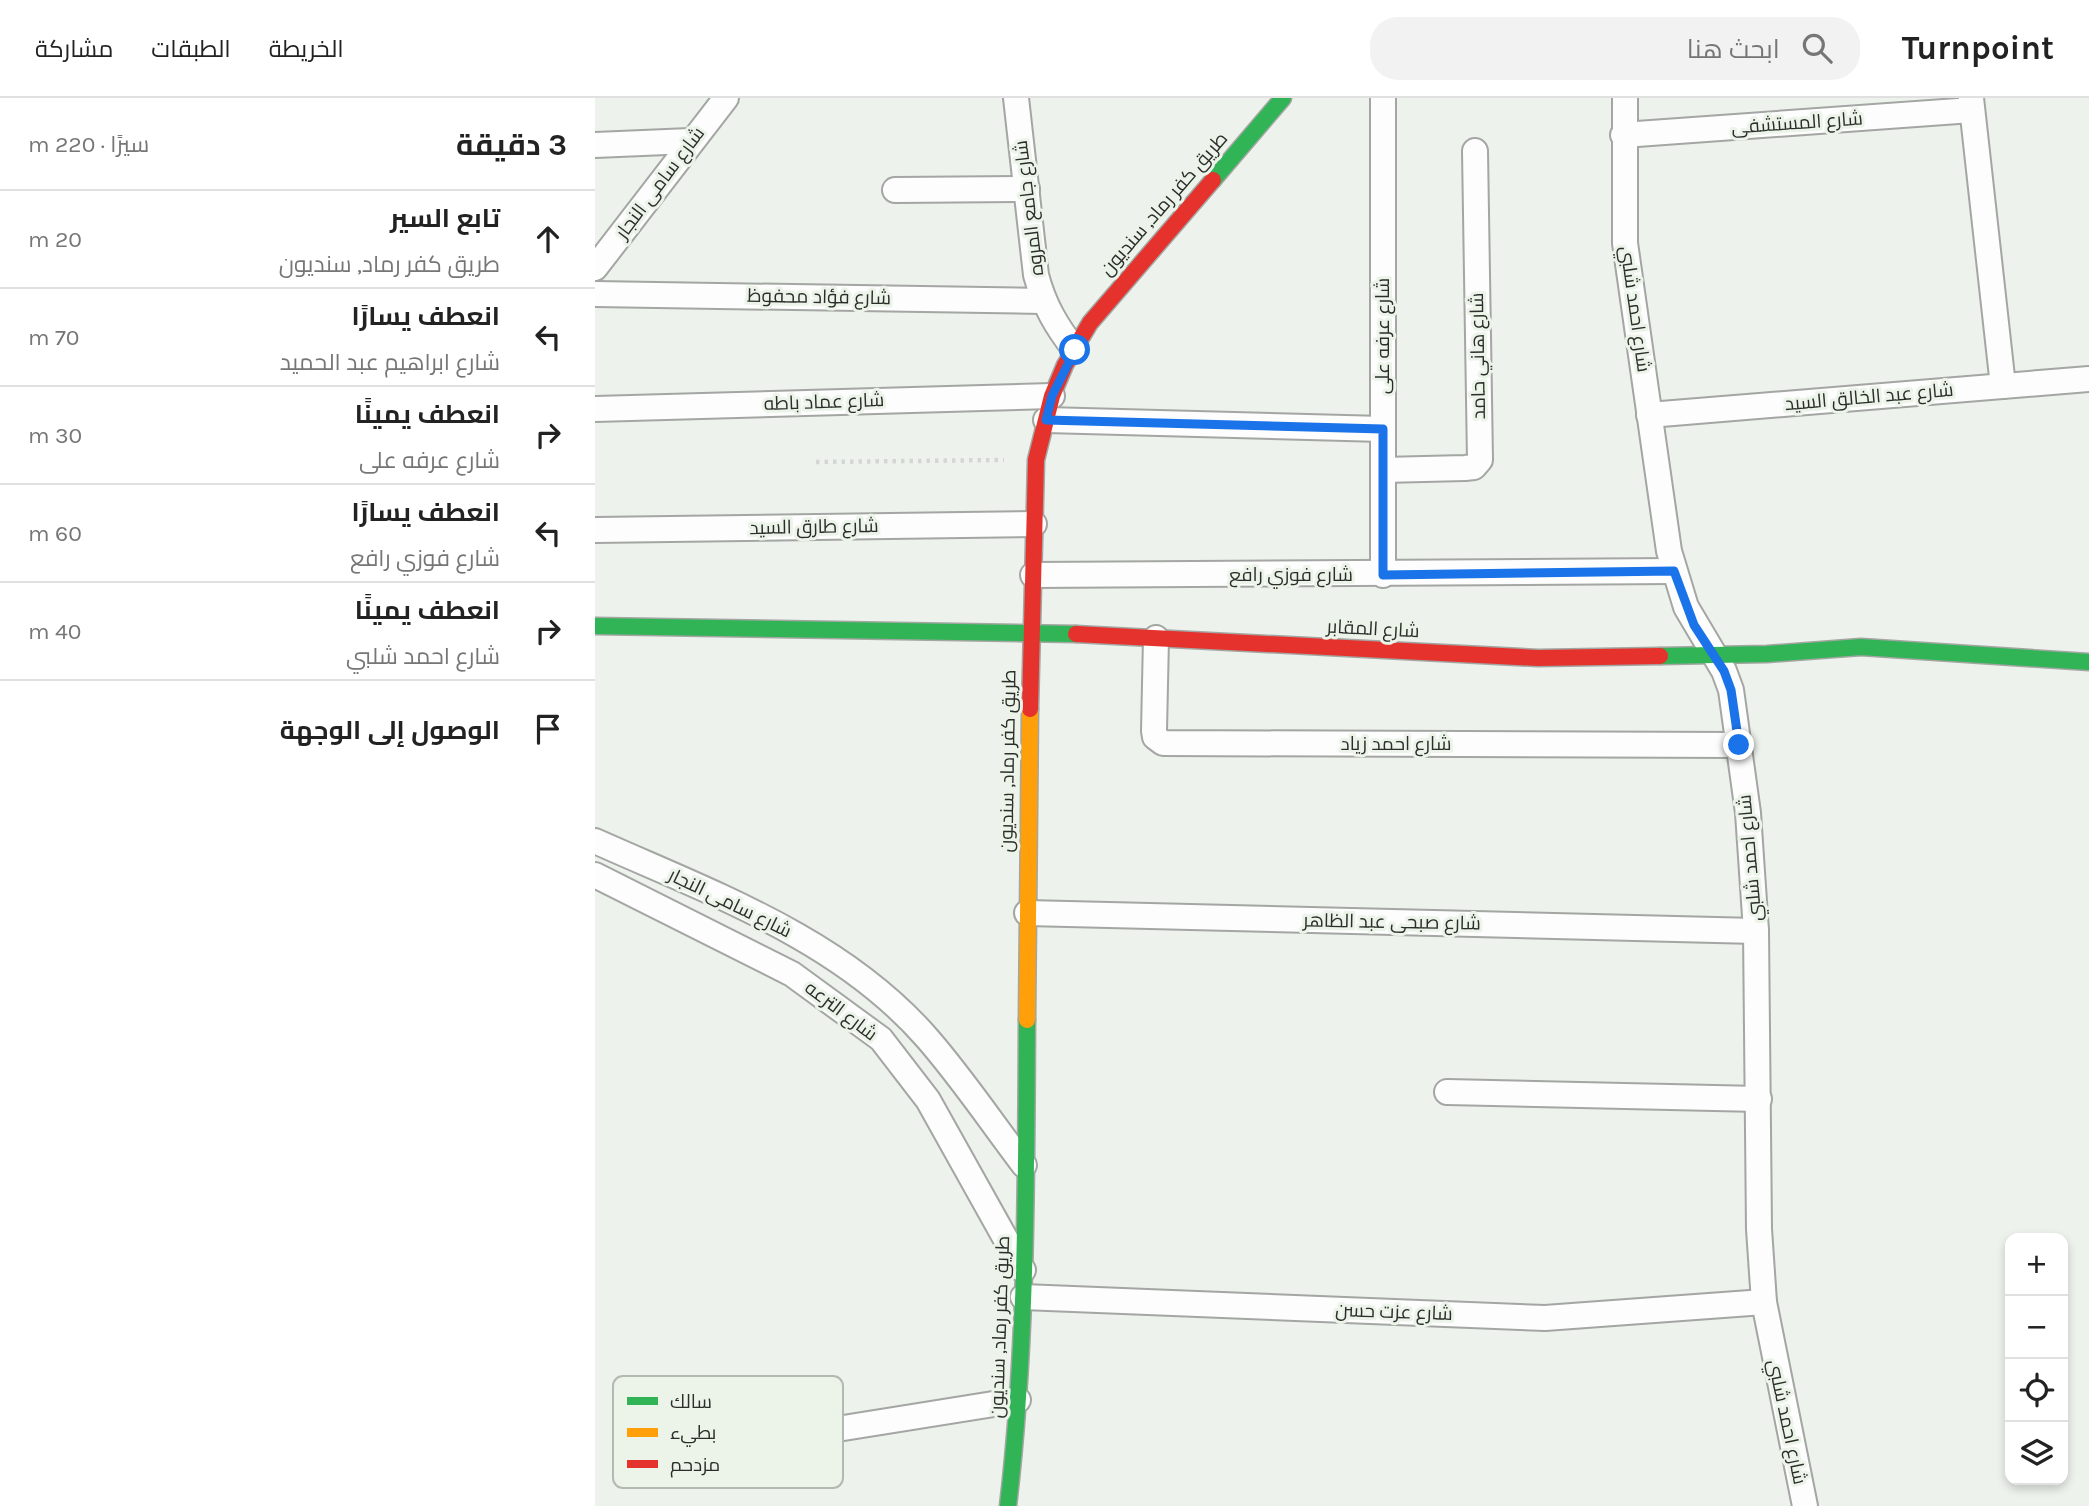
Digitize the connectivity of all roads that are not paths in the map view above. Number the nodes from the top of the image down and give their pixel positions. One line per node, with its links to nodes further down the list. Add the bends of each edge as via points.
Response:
1 (726, 98): 8 (street, شارع سامى النجار)
2 (1016, 98): 11 (street, شارع جامع المروه)
3 (1283, 98): 16 (street, طريق كفر رماد, سنديون, via 1121,285)
4 (1383, 98): 23 (street, شارع عرفه على)
5 (1625, 98): 7 (street, شارع احمد شلبي)
6 (1972, 104): 7 (street, شارع المستشفى); 18 (street)
7 (1623, 135): 21 (street, شارع احمد شلبي, via 1625,243)
8 (690, 141): 9 (street); 13 (street, شارع سامى النجار)
9 (595, 145)
10 (1475, 151): 24 (street, شارع هاني حامد, via 1480,460 1465,468)
11 (1027, 189): 12 (street); 15 (street, شارع جامع المروه)
12 (895, 190)
13 (595, 268)
14 (595, 293): 15 (street, شارع فؤاد محفوظ)
15 (1043, 301): 16 (street, شارع جامع المروه)
16 (1075, 350): 19 (street, طريق كفر رماد, سنديون)
17 (2089, 379): 18 (street, شارع عبد الخالق السيد)
18 (2003, 386): 21 (street, شارع عبد الخالق السيد)
19 (1052, 396): 20 (street, شارع عماد باطه); 22 (street, طريق كفر رماد, سنديون)
20 (595, 409)
21 (1649, 415): 27 (street, شارع احمد شلبي)
22 (1046, 420): 23 (street); 25 (street, طريق كفر رماد, سنديون, via 1036,460)
23 (1383, 429): 24 (street, شارع عرفه على)
24 (1383, 470): 29 (street, شارع عرفه على)
25 (1034, 524): 26 (street, شارع طارق السيد); 28 (street, طريق كفر رماد, سنديون)
26 (595, 530)
27 (1674, 571): 29 (street, شارع فوزي رافع); 33 (street, شارع احمد شلبي, via 1690,616)
28 (1033, 575): 29 (street, شارع فوزي رافع); 31 (street, طريق كفر رماد, سنديون)
29 (1383, 575)
30 (595, 626): 31 (street, شارع المقابر)
31 (1031, 632): 32 (street, شارع المقابر); 38 (street, طريق كفر رماد, سنديون)
32 (1156, 638): 33 (street, شارع المقابر, via 1469,656); 35 (street, شارع احمد زياد, via 1154,731 1163,743)
33 (1713, 654): 34 (street, شارع المقابر, via 1861,647); 35 (street, شارع احمد شلبي, via 1731,690)
34 (2089, 662)
35 (1739, 745): 39 (street, شارع احمد شلبي)
36 (595, 841): 42 (street, شارع سامى النجار, via 777,923 858,974 926,1036)
37 (595, 874): 43 (street, شارع الترعه, via 792,974 881,1039 928,1100)
38 (1027, 913): 39 (street, شارع صبحى عبد الظاهر); 42 (street, طريق كفر رماد, سنديون)
39 (1756, 931): 41 (street, شارع احمد شلبي)
40 (1447, 1092): 41 (street)
41 (1759, 1099): 44 (street, شارع احمد شلبي)
42 (1024, 1165): 43 (street, طريق كفر رماد, سنديون)
43 (1024, 1286): 44 (street, شارع عزت حسن, via 1545,1318); 45 (street, طريق كفر رماد, سنديون)
44 (1764, 1302): 48 (street, شارع احمد شلبي)
45 (1018, 1400): 46 (street); 47 (street, طريق كفر رماد, سنديون)
46 (843, 1427)
47 (1008, 1506)
48 (1805, 1506)

